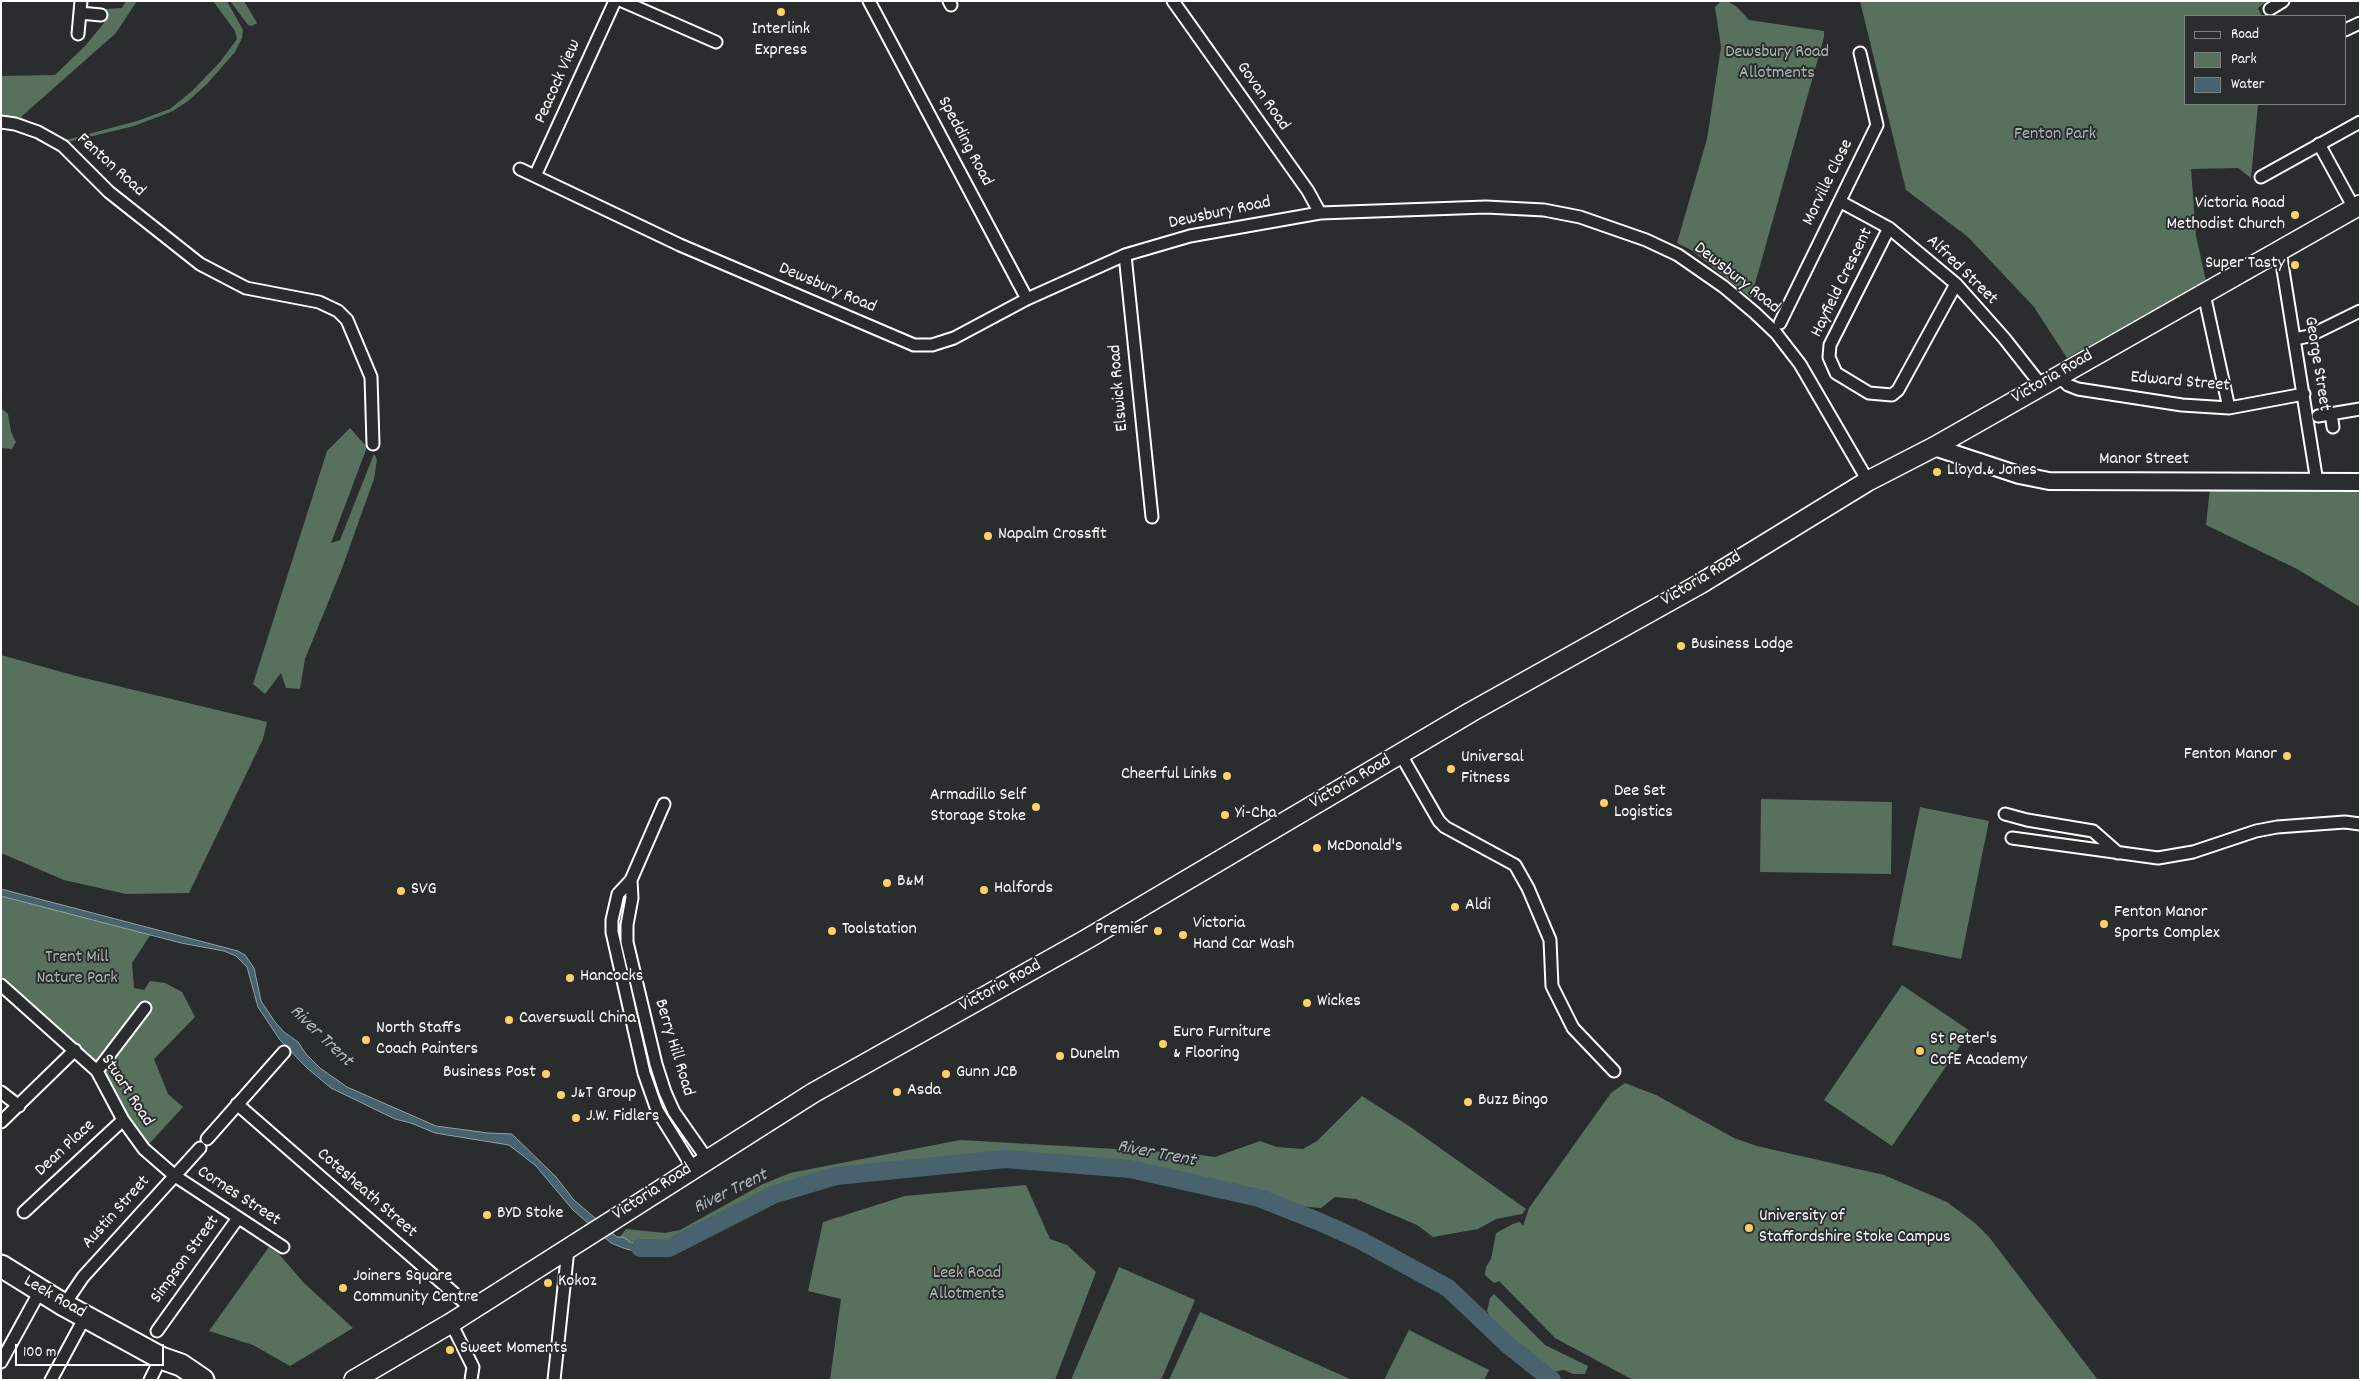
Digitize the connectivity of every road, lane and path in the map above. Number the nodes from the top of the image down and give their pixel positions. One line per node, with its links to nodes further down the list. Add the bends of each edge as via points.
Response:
1 (615, 1): 18 (street, Peacock View)
2 (622, 1): 12 (street)
3 (869, 1): 28 (street, Spedding Road)
4 (1173, 1): 22 (street, Govan Road, via 1308,191)
5 (2283, 1): 7 (street)
6 (81, 7): 8 (street); 11 (street)
7 (2270, 9)
8 (101, 15)
9 (2360, 23): 10 (street)
10 (2346, 30)
11 (78, 34)
12 (716, 42)
13 (1860, 53): 20 (street, Morville Close, via 1877,125)
14 (1, 122): 40 (street, Fenton Road, via 38,132 63,146 109,192 200,264 246,288 320,302 338,311 347,320 371,377)
15 (2360, 122): 16 (street)
16 (2319, 144): 19 (street); 21 (street)
17 (520, 169): 18 (street, Dewsbury Road)
18 (536, 176): 28 (street, Dewsbury Road, via 680,245 914,345 932,345 954,338)
19 (2261, 177)
20 (1840, 202): 23 (street, Alfred Street); 30 (street, Morville Close)
21 (2357, 206): 24 (main road, Victoria Road)
22 (1320, 213): 25 (street, Dewsbury Road, via 1190,236); 42 (street, Dewsbury Road, via 1486,206 1544,210 1616,228 1678,255 1724,287 1776,333 1800,364)
23 (1889, 228): 26 (street, Alfred Street); 26 (street, Hayfield Crescent, via 1830,345 1829,357 1836,373 1869,393 1892,395 1898,390)
24 (2280, 251): 27 (main road, Victoria Road); 31 (street, George Street)
25 (1125, 255): 28 (street, Dewsbury Road); 45 (street, Elswick Road)
26 (1956, 284): 33 (street, Alfred Street)
27 (2204, 294): 32 (main road, Victoria Road); 35 (street)
28 (1027, 299)
29 (2360, 311): 31 (street, via 2309,336)
30 (1780, 323)
31 (2295, 339): 34 (street, George Street)
32 (2058, 375): 33 (main road, Victoria Road); 35 (street, Edward Street, via 2078,389 2182,405)
33 (2041, 385): 41 (main road, Victoria Road)
34 (2304, 394): 35 (street, Edward Street); 43 (street, George Street)
35 (2229, 408)
36 (2360, 409): 37 (street)
37 (2331, 413): 38 (street); 39 (street)
38 (2318, 416)
39 (2333, 427)
40 (373, 444)
41 (1934, 447): 42 (main road, Victoria Road); 43 (street, Manor Street, via 2019,475 2049,481)
42 (1868, 481): 46 (main road, Victoria Road, via 1700,584)
43 (2317, 482): 44 (street, Manor Street)
44 (2360, 482)
45 (1152, 517)
46 (1401, 755): 58 (street, via 1445,827 1515,865 1550,940 1552,986 1573,1028); 64 (main road, Victoria Road, via 813,1093)
47 (664, 804): 52 (street, Berry Hill Road)
48 (2006, 814): 51 (street, via 2094,831)
49 (2360, 824): 51 (street, via 2345,822 2278,827 2170,857)
50 (2012, 838): 51 (street)
51 (2118, 853)
52 (631, 880): 64 (street, Berry Hill Road, via 627,942 656,1064 665,1092); 64 (street, Berry Hill Road, via 618,894 615,903 613,944 644,1073 657,1110)
53 (1, 985): 55 (street, Stuart Road)
54 (145, 1008): 57 (street)
55 (75, 1050): 57 (street, Stuart Road); 61 (street)
56 (284, 1052): 60 (street, Austin Street)
57 (97, 1071): 62 (street, Stuart Road)
58 (1614, 1071)
59 (1, 1092): 61 (street)
60 (237, 1104): 65 (street, Austin Street); 73 (street, Cotesheath Street)
61 (19, 1106): 63 (street)
62 (123, 1120): 65 (street, Stuart Road, via 144,1149); 66 (street, Dean Place, via 29,1199)
63 (1, 1122)
64 (700, 1163): 69 (main road, Victoria Road)
65 (175, 1176): 67 (street, Cornes Street); 72 (street, Austin Street, via 83,1277)
66 (24, 1212)
67 (238, 1218): 68 (street, Cornes Street); 76 (street, Simpson Street)
68 (283, 1246)
69 (568, 1249): 73 (main road, Victoria Road); 85 (street)
70 (1, 1266): 71 (highway, Leek Road)
71 (40, 1290): 72 (highway, Leek Road); 78 (street)
72 (64, 1306): 74 (highway, Leek Road)
73 (472, 1309): 75 (main road, Victoria Road)
74 (85, 1317): 77 (highway, Leek Road); 79 (street)
75 (451, 1323): 83 (main road, Victoria Road); 84 (street, via 473,1366)
76 (158, 1324)
77 (161, 1358): 80 (street); 81 (highway, Leek Road); 82 (highway, Leek Road, via 181,1365)
78 (1, 1362)
79 (51, 1380)
80 (150, 1380)
81 (182, 1380)
82 (204, 1380)
83 (354, 1380)
84 (471, 1380)
85 (554, 1380)

